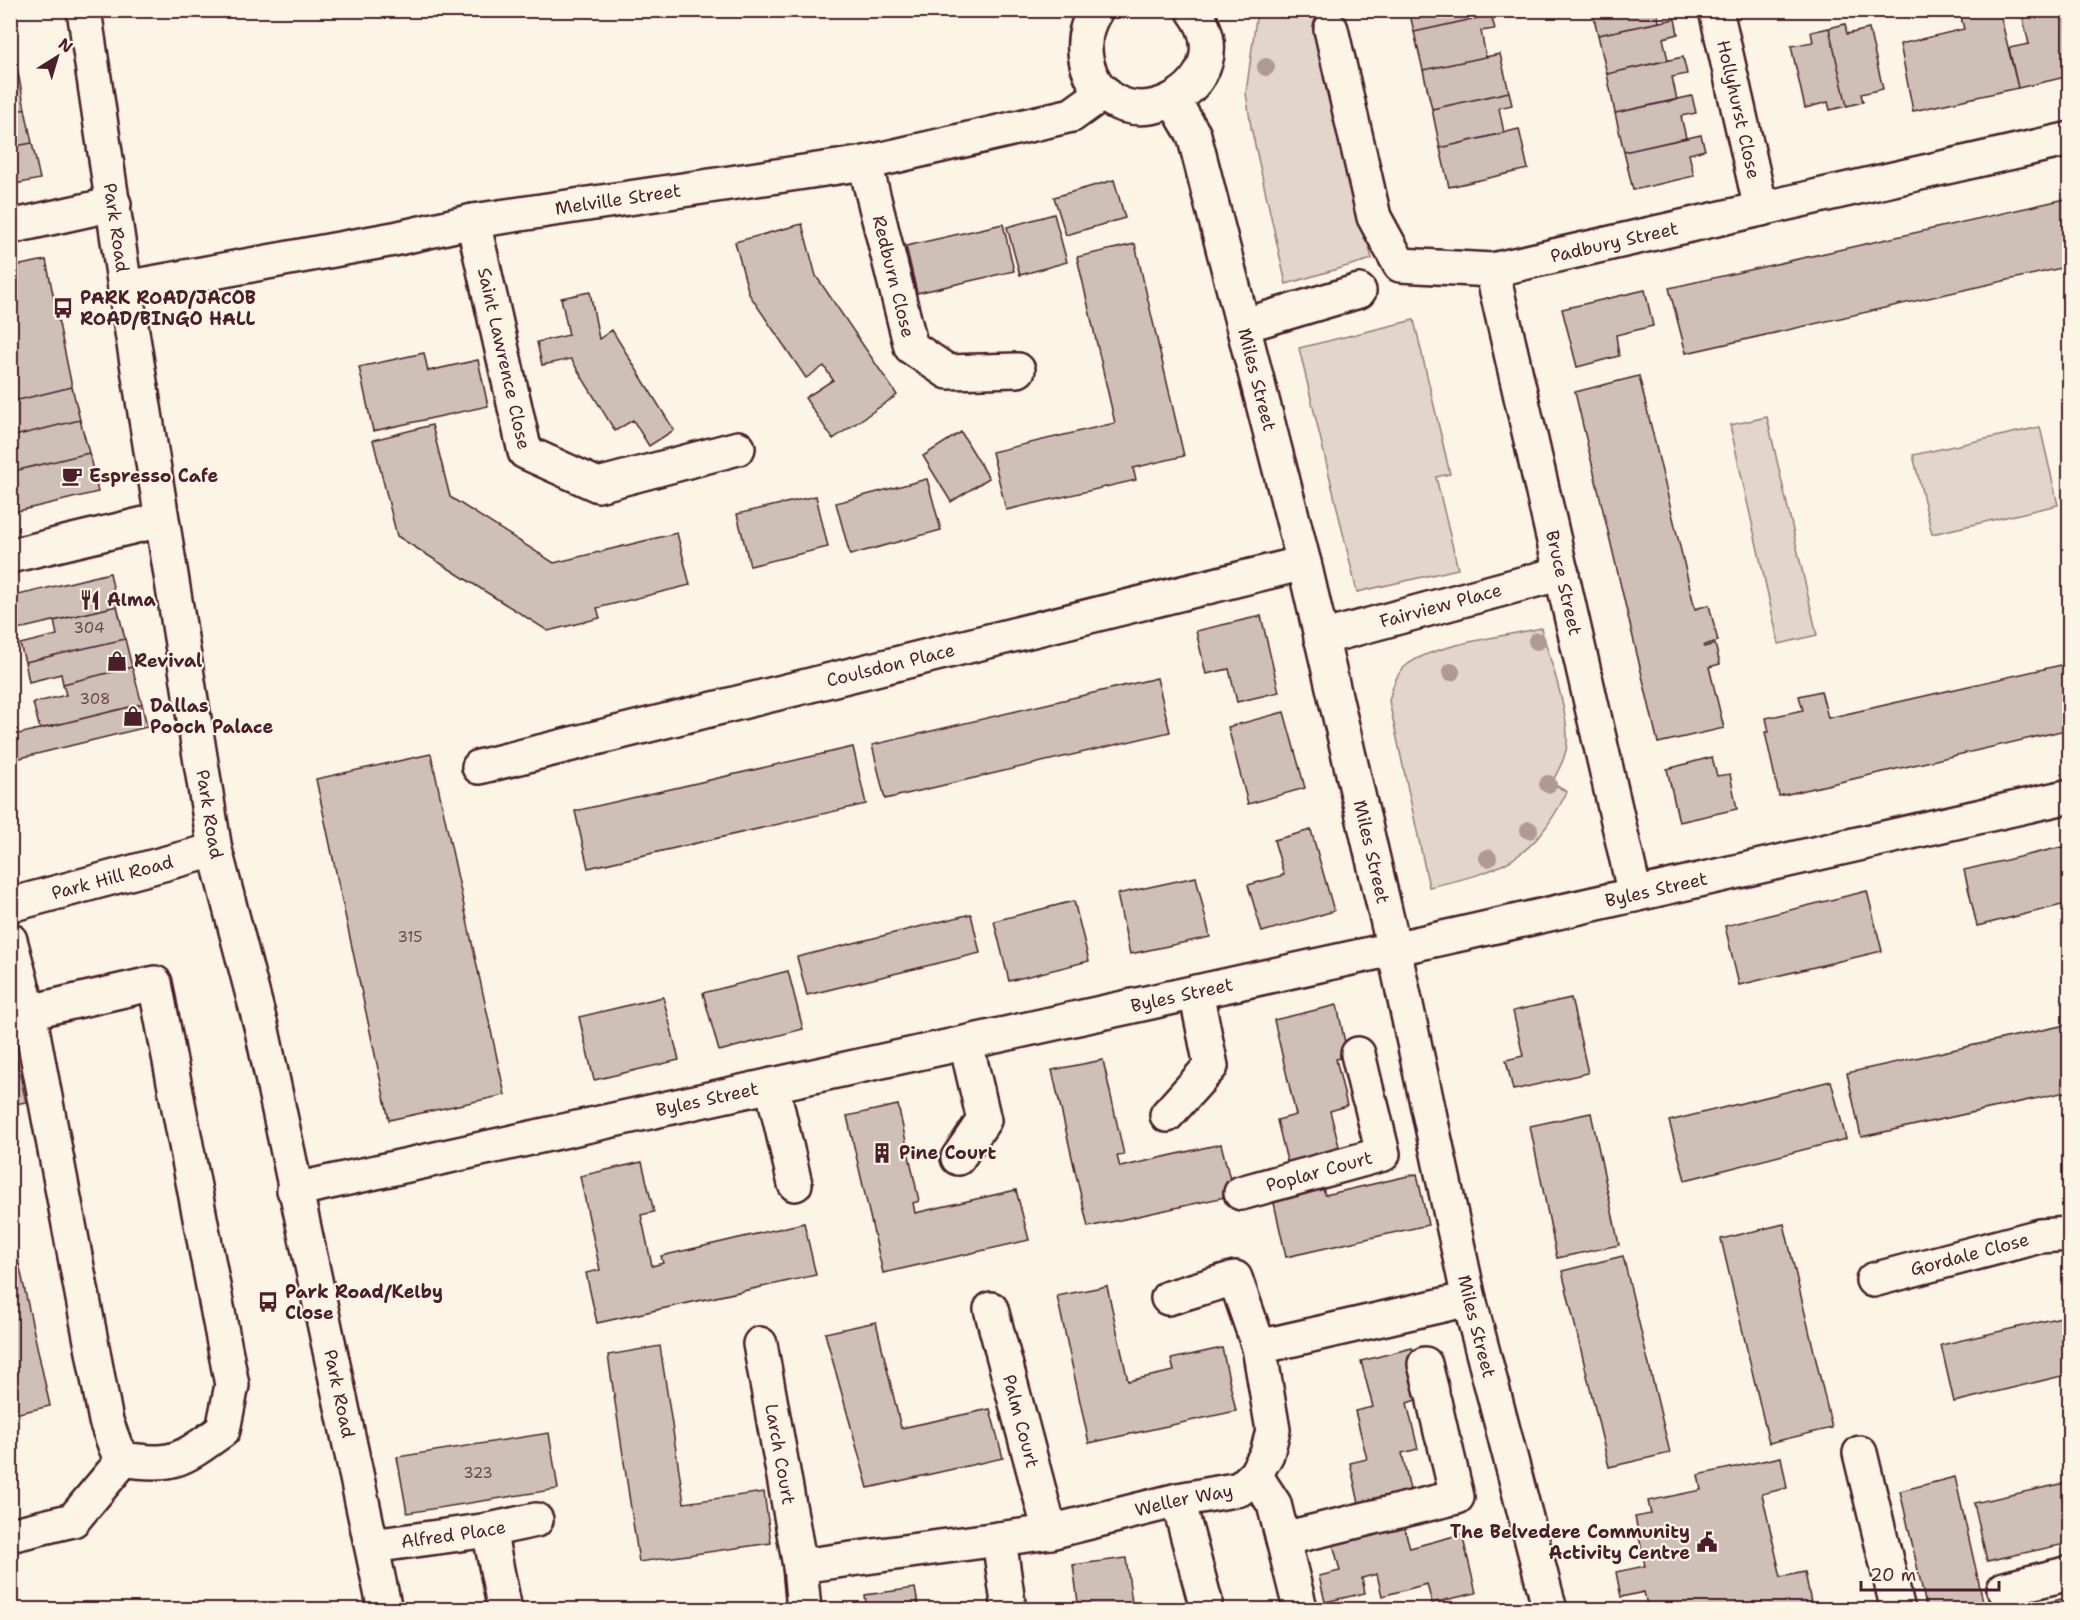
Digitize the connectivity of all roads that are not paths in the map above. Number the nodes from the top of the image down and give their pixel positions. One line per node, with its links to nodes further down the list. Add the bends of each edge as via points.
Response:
1 (84, 10): 10 (main road, Park Road)
2 (1096, 10): 6 (main road, via 1085,34 1085,55 1091,76)
3 (1194, 10): 7 (main road, via 1206,39 1205,60 1197,80)
4 (1716, 10): 11 (main road, Hollyhurst Close)
5 (1331, 29): 14 (main road, Padbury Street, via 1374,217 1400,265)
6 (1104, 92): 7 (main road, via 1122,104 1143,108); 9 (main road, Melville Street, via 1072,115)
7 (1174, 101): 17 (main road, Miles Street, via 1194,135)
8 (2070, 139): 11 (main road, Padbury Street)
9 (865, 163): 12 (main road, Melville Street); 18 (main road, Redburn Close, via 911,347 948,372)
10 (114, 204): 13 (main road); 15 (main road, Park Road)
11 (1761, 209): 14 (main road, Padbury Street)
12 (473, 221): 15 (main road, Melville Street); 19 (main road, Saint Lawrence Close, via 525,452 598,485)
13 (10, 227)
14 (1492, 270): 23 (main road, Bruce Street)
15 (124, 288): 20 (main road, Park Road)
16 (1359, 291): 17 (main road)
17 (1245, 325): 22 (main road, Miles Street)
18 (1018, 370)
19 (738, 448)
20 (161, 520): 21 (main road); 27 (main road, Park Road)
21 (10, 556)
22 (1304, 563): 24 (main road, Miles Street); 25 (main road, Coulsdon Place)
23 (1562, 573): 24 (main road, Fairview Place); 28 (main road, Bruce Street)
24 (1321, 638): 31 (main road, Miles Street)
25 (479, 767)
26 (2070, 796): 28 (main road, Byles Street)
27 (215, 850): 29 (main road, Park Hill Road); 40 (main road, Park Road, via 262,1030)
28 (1635, 896): 31 (main road, Byles Street)
29 (10, 905)
30 (10, 940): 33 (main road)
31 (1394, 949): 32 (main road, Byles Street); 45 (main road, Miles Street)
32 (1196, 992): 34 (main road, Byles Street); 37 (main road, via 1211,1066)
33 (28, 1012): 51 (main road, via 106,1421); 51 (main road, via 155,983 232,1385 223,1430 184,1459 151,1464)
34 (966, 1043): 36 (main road, Byles Street); 38 (main road, via 984,1120)
35 (1356, 1046): 41 (main road, Poplar Court, via 1383,1154)
36 (772, 1085): 39 (main road); 40 (main road, Byles Street)
37 (1167, 1115)
38 (958, 1158)
39 (795, 1184)
40 (294, 1190): 60 (main road, Park Road)
41 (1241, 1193)
42 (2070, 1234): 43 (main road, Gordale Close, via 2040,1236)
43 (1873, 1280)
44 (1168, 1298): 48 (main road, Weller Way, via 1235,1278)
45 (1469, 1299): 48 (main road); 70 (main road, Miles Street)
46 (991, 1309): 56 (main road, Palm Court)
47 (760, 1344): 61 (main road, Larch Court)
48 (1259, 1347): 52 (main road, Weller Way, via 1273,1430 1267,1454)
49 (1430, 1386): 59 (main road, via 1456,1497)
50 (1860, 1453): 71 (main road)
51 (124, 1459): 57 (main road, via 73,1520)
52 (1255, 1475): 53 (main road, Weller Way, via 1240,1489); 59 (main road, via 1274,1504)
53 (1178, 1500): 56 (main road, Weller Way); 64 (main road)
54 (536, 1520): 55 (main road, Alfred Place)
55 (489, 1530): 60 (main road, Alfred Place); 67 (main road)
56 (1050, 1533): 58 (main road, Weller Way)
57 (10, 1535)
58 (999, 1539): 61 (main road, Weller Way); 69 (main road)
59 (1283, 1539): 65 (main road)
60 (372, 1546): 66 (main road, Park Road)
61 (800, 1566): 68 (main road, Larch Court)
62 (2070, 1573): 63 (main road)
63 (2004, 1589)
64 (1205, 1601)
65 (1300, 1608)
66 (385, 1610)
67 (505, 1610)
68 (804, 1610)
69 (1009, 1610)
70 (1550, 1610)
71 (1898, 1610)

